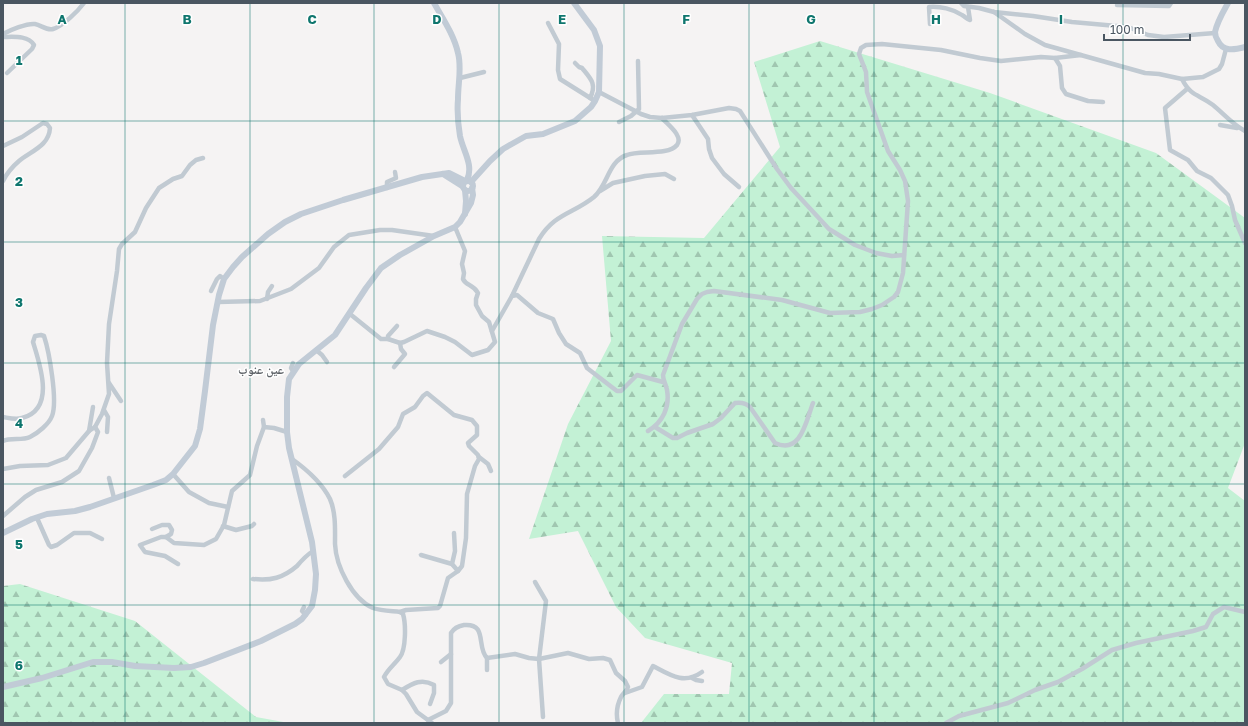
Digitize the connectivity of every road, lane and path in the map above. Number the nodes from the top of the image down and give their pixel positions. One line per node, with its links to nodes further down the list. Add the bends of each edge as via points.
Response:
1 (84, 3): 13 (street, via 54,29 34,24 11,30)
2 (434, 3): 22 (street, via 458,51)
3 (574, 3): 25 (street, via 594,30 600,46)
4 (961, 3): 8 (street)
5 (1171, 3): 7 (street, via 1169,6)
6 (1228, 3): 12 (street)
7 (1117, 5)
8 (968, 7): 9 (street); 11 (street, via 970,20 948,9 929,7)
9 (994, 12): 12 (street, via 1128,27 1148,35 1164,37); 16 (street, via 1034,40)
10 (548, 22): 26 (street, via 559,44 560,79)
11 (930, 24)
12 (1215, 32): 15 (street, via 1218,42)
13 (3, 36): 21 (street, via 25,38 34,45)
14 (1245, 48): 15 (street)
15 (1226, 49): 23 (street, via 1222,64 1214,72 1203,77)
16 (1081, 55): 17 (street); 23 (street, via 1145,73)
17 (1055, 58): 27 (street, via 1060,66 1062,88 1066,94 1088,101); 46 (street, via 1001,61 889,44 873,44 861,48 859,54 866,72 867,92 888,151 900,170 907,190)
18 (638, 61): 28 (street)
19 (575, 63): 26 (street, via 592,82)
20 (484, 72): 22 (street)
21 (7, 73)
22 (460, 78): 39 (street, via 458,117 460,137 469,165)
23 (1182, 79): 24 (street)
24 (1187, 90): 33 (street, via 1212,104 1230,122); 45 (street, via 1165,108 1170,150 1188,160 1197,171 1211,178 1228,195)
25 (599, 92): 26 (street); 28 (street)
26 (593, 100): 39 (street, via 591,107 575,121 543,134 526,136 503,149)
27 (1103, 102)
28 (637, 112): 30 (street); 31 (street)
29 (692, 115): 30 (street); 41 (street, via 708,139 712,158); 46 (street, via 729,108 740,111 791,188 830,229 855,245 876,253)
30 (662, 118): 42 (street, via 678,135 677,145 657,152 631,153 623,156 613,165)
31 (619, 122)
32 (1220, 125): 33 (street)
33 (1243, 130)
34 (3, 146): 38 (street, via 44,123 50,128 50,135 42,145 13,167)
35 (203, 158): 63 (street, via 190,165 182,176 159,188 135,232 119,249 108,324)
36 (395, 172): 40 (street, via 396,178 387,182)
37 (674, 180): 42 (street, via 664,174 645,176 613,183)
38 (3, 181)
39 (467, 185): 40 (street, via 449,173 441,173); 43 (street, via 473,196 465,216)
40 (387, 188): 47 (street, via 322,206 294,217 268,234 242,257)
41 (739, 188)
42 (599, 192): 50 (street, via 555,219 544,230)
43 (455, 227): 44 (street); 55 (street, via 465,251 462,279 475,287 478,293 476,305 489,322)
44 (434, 236): 51 (street, via 392,230 349,235 334,247 309,277 291,289); 53 (street, via 381,268)
45 (1245, 244)
46 (904, 255): 64 (street, via 898,292 882,305 860,312 830,313 782,300 714,291 702,294 682,324 667,362)
47 (224, 279): 49 (street, via 220,276); 52 (street)
48 (272, 286): 51 (street)
49 (211, 291)
50 (512, 296): 55 (street); 64 (street, via 517,294 538,313 553,319 566,344 580,354 587,368 617,391 637,375)
51 (267, 299): 52 (street, via 257,302)
52 (218, 302): 83 (street, via 200,429 195,446)
53 (350, 314): 56 (street, via 381,339); 58 (street, via 335,335)
54 (397, 326): 56 (street)
55 (492, 331): 57 (street, via 495,342 492,347 472,355 455,342 427,331)
56 (388, 339): 57 (street)
57 (400, 343): 61 (street, via 405,354)
58 (316, 350): 59 (street); 62 (street)
59 (327, 362)
60 (293, 363): 62 (street)
61 (394, 366)
62 (293, 371): 77 (street, via 288,388)
63 (108, 382): 65 (street); 68 (street, via 109,394)
64 (663, 382): 72 (street, via 667,389 667,404 664,416)
65 (121, 401)
66 (813, 403): 72 (street, via 799,439 788,446 775,443 750,407 740,402 713,424 677,438)
67 (93, 406): 74 (street)
68 (104, 410): 71 (street); 76 (street, via 108,417)
69 (3, 417): 78 (street, via 20,419 34,412 41,403 42,379 33,342 35,336 44,336 55,404 52,416 29,438)
70 (262, 420): 73 (street)
71 (95, 427): 74 (street); 88 (street, via 98,432 97,438 79,471 62,482 36,490)
72 (655, 427): 75 (street)
73 (264, 428): 77 (street); 87 (street, via 256,446 250,474 232,491)
74 (89, 431): 81 (street, via 66,458 48,465)
75 (648, 431)
76 (107, 432)
77 (287, 432): 80 (street)
78 (3, 440)
79 (479, 457): 82 (street, via 488,464); 84 (street, via 468,446 477,435 475,423 469,418 454,415 427,393 415,407 403,414 398,427 379,449); 101 (street, via 468,488 464,558)
80 (292, 459): 97 (street); 105 (street, via 318,482 330,499 336,530 336,554 352,590 372,608)
81 (3, 469)
82 (491, 471)
83 (173, 474): 86 (street, via 166,480); 87 (street, via 189,492 209,503)
84 (345, 476)
85 (109, 478): 86 (street)
86 (114, 498): 89 (street, via 75,511)
87 (228, 506): 91 (street)
88 (3, 516)
89 (36, 518): 93 (street); 96 (street, via 51,546 74,534 90,533)
90 (254, 524): 91 (street, via 236,530)
91 (223, 526): 95 (street, via 216,539 204,545 174,543)
92 (152, 529): 95 (street, via 169,524 172,530)
93 (3, 533)
94 (454, 533): 100 (street, via 455,551)
95 (166, 537): 99 (street, via 138,544 145,552 165,556)
96 (102, 539)
97 (314, 551): 102 (street, via 282,577 270,580); 107 (street, via 315,590 312,606)
98 (421, 555): 100 (street)
99 (178, 564)
100 (452, 564): 101 (street)
101 (458, 571): 105 (street, via 448,578 438,608)
102 (253, 579)
103 (535, 582): 110 (street, via 546,601)
104 (304, 606): 107 (street, via 302,611)
105 (400, 612): 117 (street, via 404,617 403,649 399,659 384,677 388,684)
106 (1245, 612): 123 (street, via 1224,607 1214,614 1206,627 1112,650 1058,682 1008,702 958,716)
107 (306, 615): 116 (street, via 295,624 261,641 191,667 93,662)
108 (451, 654): 109 (street, via 451,633 454,628 472,625 479,631 483,653); 111 (street); 121 (street, via 450,706)
109 (487, 658): 110 (street, via 516,654); 112 (street)
110 (539, 659): 118 (street, via 568,653 589,659 607,658 616,673 627,684); 120 (street)
111 (441, 662)
112 (487, 670)
113 (702, 672): 114 (street)
114 (692, 678): 115 (street); 118 (street, via 676,677 653,666 642,687)
115 (702, 681)
116 (3, 687)
117 (402, 690): 119 (street, via 416,682 427,681 435,688); 121 (street, via 417,712)
118 (624, 694): 122 (street, via 618,707)
119 (430, 704)
120 (543, 717)
121 (430, 722)
122 (618, 723)
123 (946, 723)

